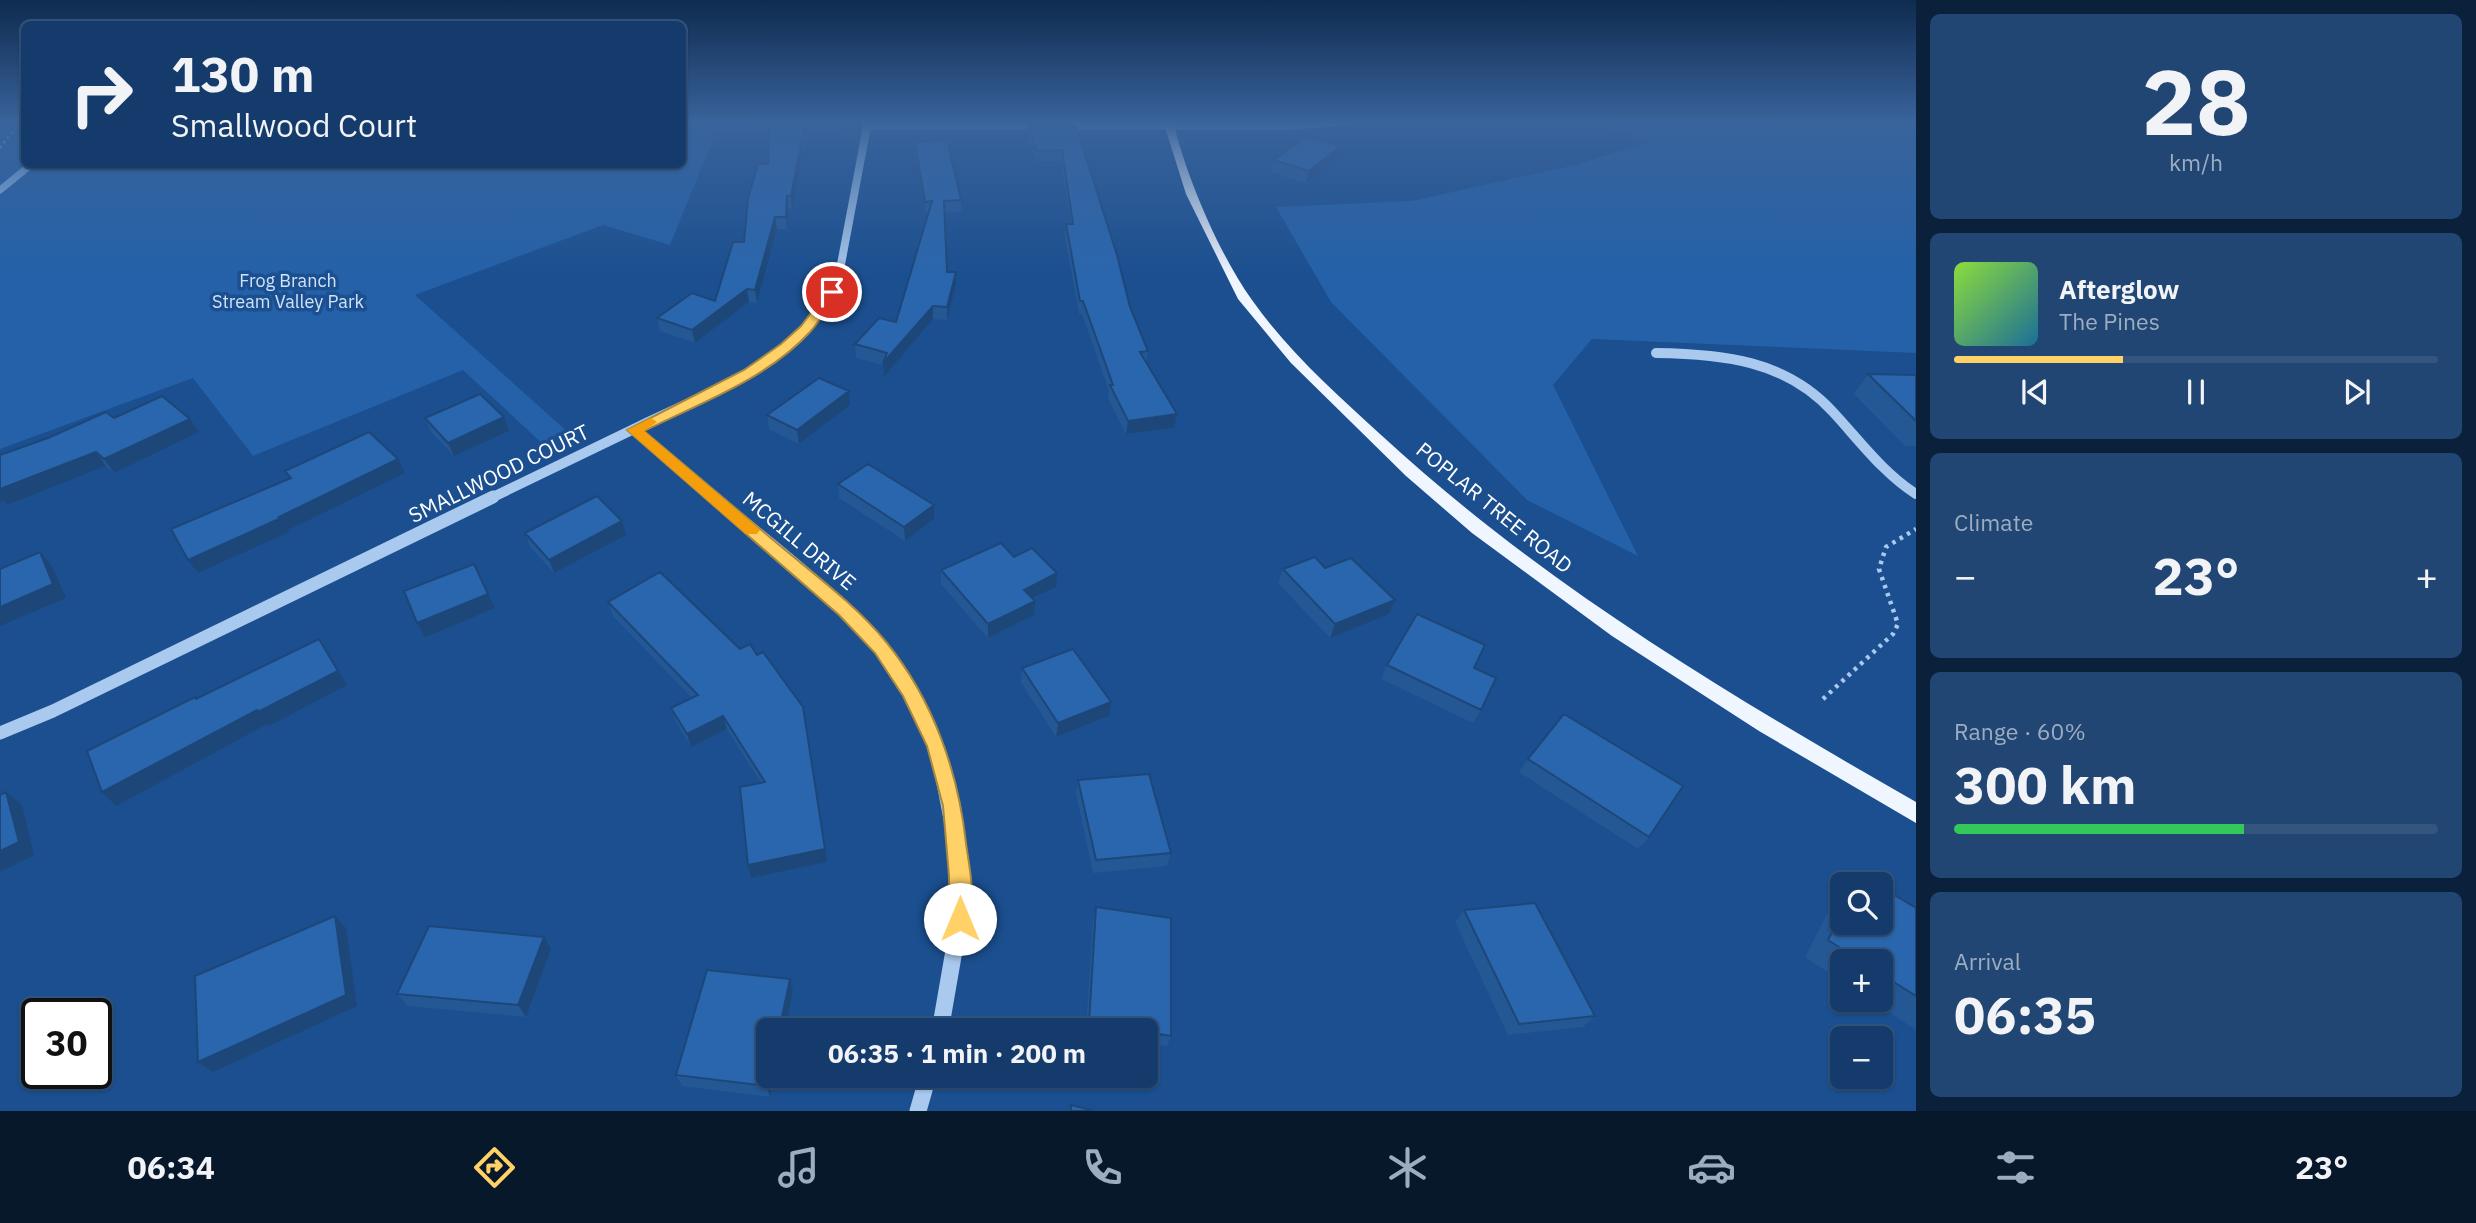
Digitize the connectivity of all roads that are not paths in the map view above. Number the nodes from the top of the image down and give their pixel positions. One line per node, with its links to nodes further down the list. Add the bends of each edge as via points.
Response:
1 (858, 173): 4 (street, SMALLWOOD COURT, via 839,275 821,310 786,347 749,373)
2 (1186, 173): 7 (main road, POPLAR TREE ROAD, via 1202,219 1246,302 1281,345 1382,446 1461,516 1685,675)
3 (1656, 354): 5 (lane, via 1731,356 1788,376 1818,397 1892,476)
4 (634, 430): 6 (street, SMALLWOOD COURT); 8 (street, MCGILL DRIVE, via 845,610 881,649 911,692 936,746 953,806 960,876 960,919)
5 (1916, 494)
6 (0, 733)
7 (1916, 813)
8 (942, 1018)
9 (925, 1088): 10 (street)
10 (918, 1111)

